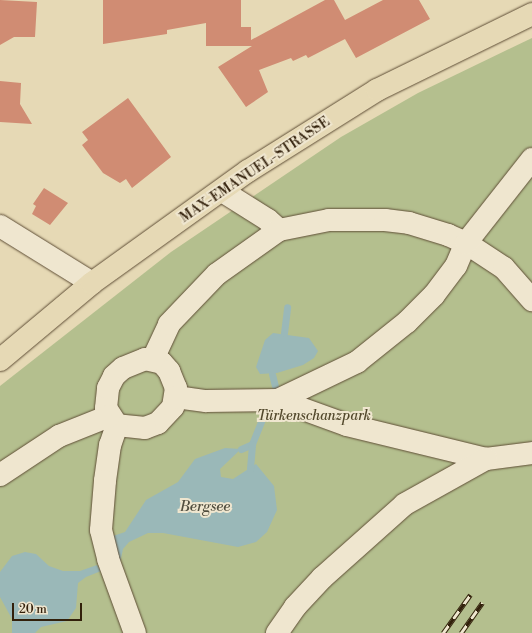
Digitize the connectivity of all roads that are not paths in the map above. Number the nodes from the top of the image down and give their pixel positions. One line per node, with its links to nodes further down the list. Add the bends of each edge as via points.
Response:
1 (532, 14): 3 (main road, MAX-EMANUEL-STRASSE, via 377,90)
2 (532, 159): 6 (street)
3 (222, 191): 5 (street, via 268,220); 7 (main road, MAX-EMANUEL-STRASSE)
4 (0, 226): 7 (street)
5 (279, 230): 6 (street, via 329,220 385,220 409,224); 9 (street, via 216,274 169,324)
6 (466, 243): 8 (street, via 504,268); 12 (street, via 456,266 434,295 386,340 356,362)
7 (92, 283): 10 (main road, MAX-EMANUEL-STRASSE)
8 (532, 300)
9 (153, 359): 11 (street, via 169,371 176,388); 13 (street, via 136,362 114,376 106,398)
10 (0, 360)
11 (176, 397): 12 (street, via 206,401); 13 (street, via 173,407 158,423 146,428)
12 (278, 400): 15 (street, via 347,425)
13 (113, 420): 16 (street, via 59,436); 17 (street, via 102,506 102,541)
14 (532, 453): 15 (street)
15 (486, 459): 18 (street, via 405,504 322,578 295,607)
16 (0, 475)
17 (135, 633)
18 (277, 633)

